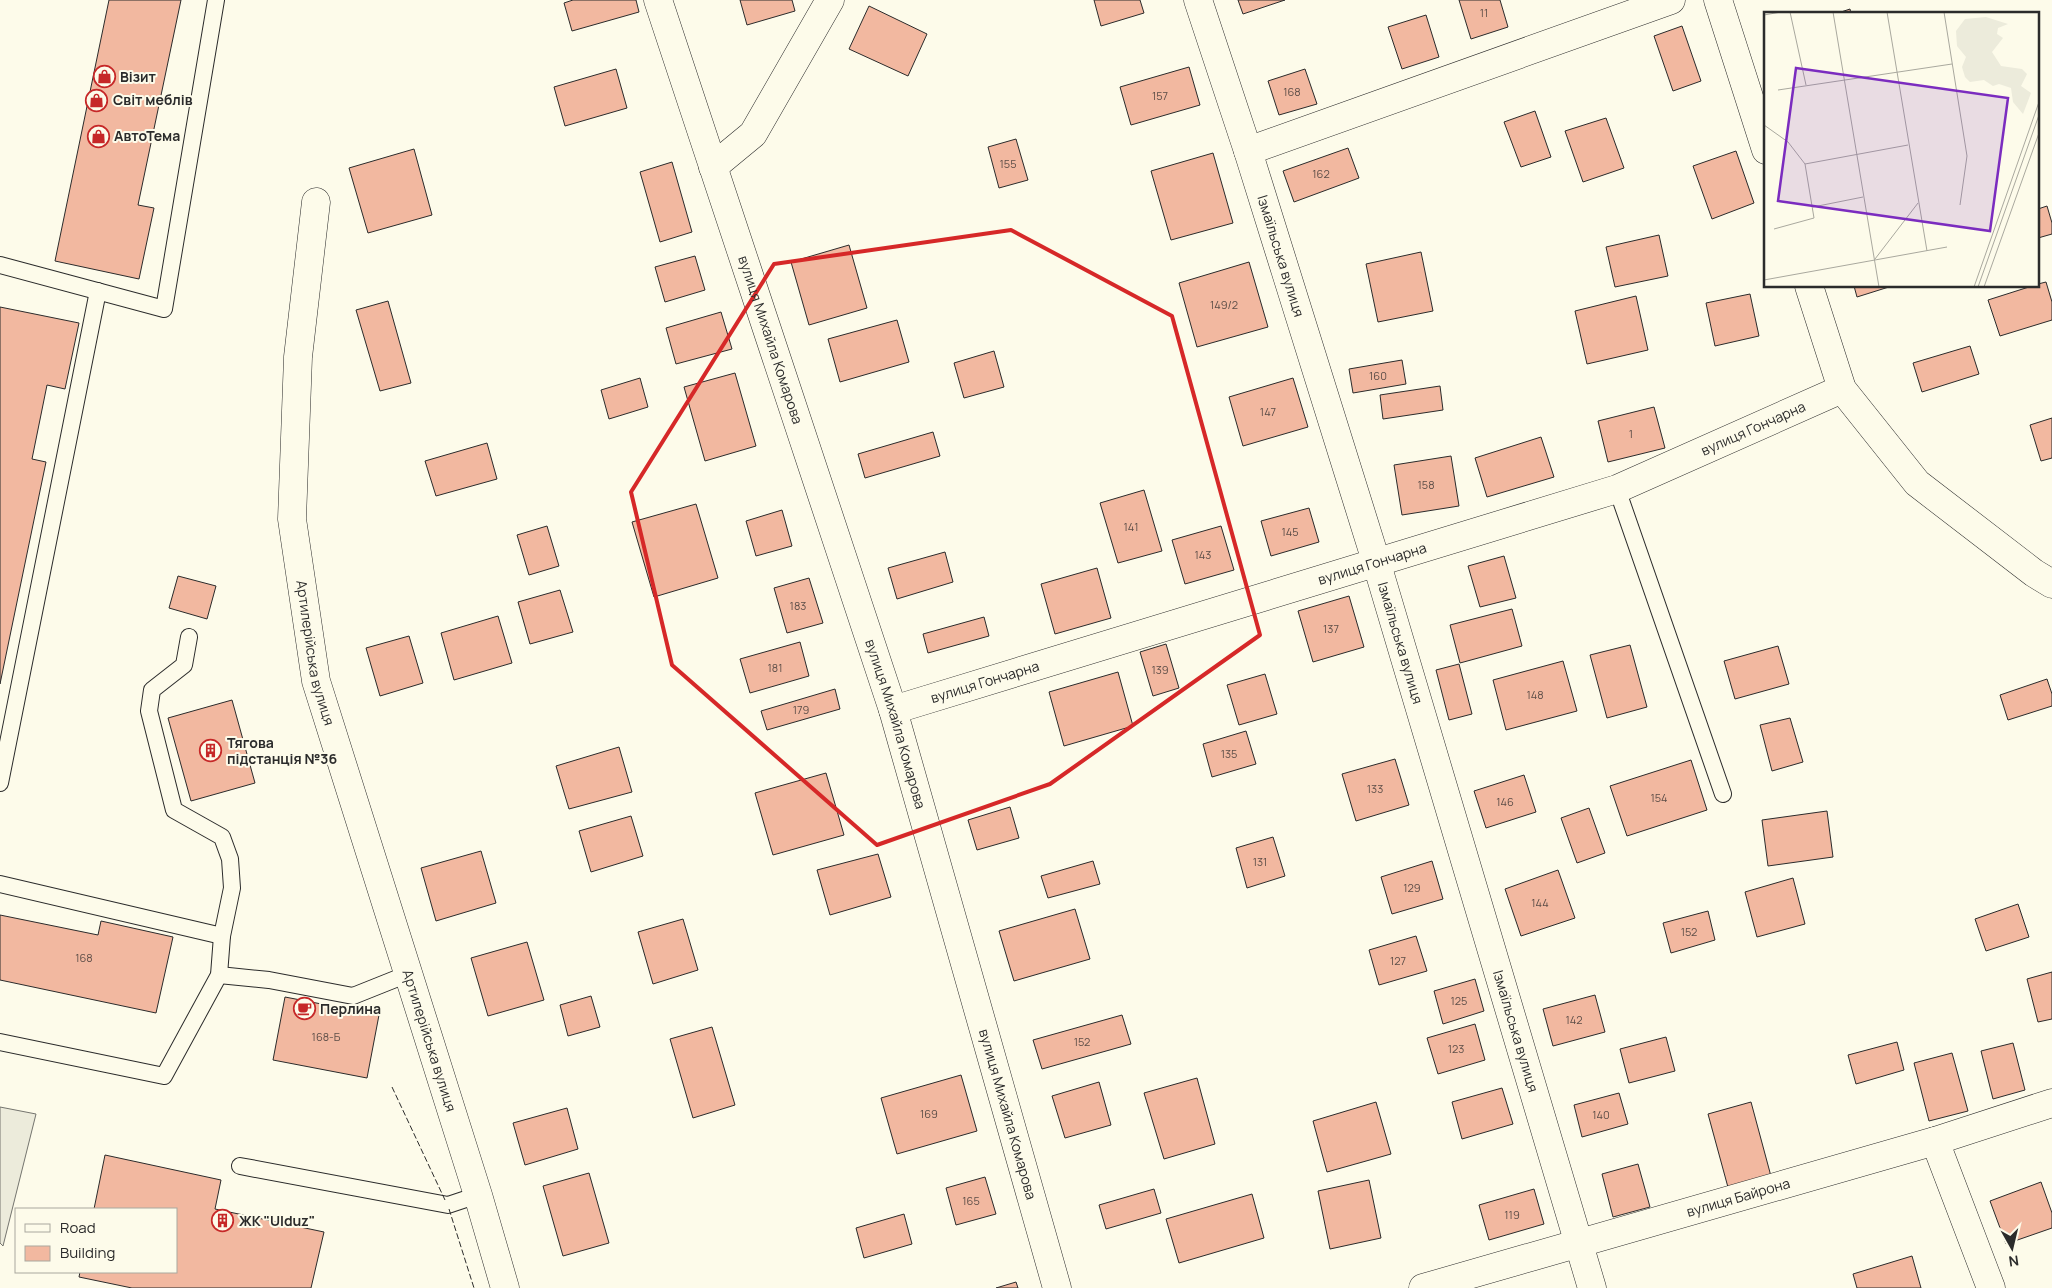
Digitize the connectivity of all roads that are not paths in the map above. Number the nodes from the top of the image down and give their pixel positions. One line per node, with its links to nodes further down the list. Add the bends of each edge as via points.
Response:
1 (216, 0): 13 (lane, via 164,309)
2 (658, 0): 9 (street, вулиця Михайла Комарова)
3 (830, 0): 9 (street, via 753,134)
4 (1198, 0): 8 (street, Ізмаїльська вулиця)
5 (1671, 0): 8 (street)
6 (1718, 0): 7 (street)
7 (1764, 144)
8 (1248, 151): 16 (street, Ізмаїльська вулиця)
9 (714, 167): 19 (street, вулиця Михайла Комарова)
10 (316, 202): 24 (street, Артилерійська вулиця, via 298,358 292,519 316,682)
11 (0, 265): 13 (lane)
12 (1810, 288): 14 (street)
13 (98, 291): 20 (lane)
14 (1842, 389): 15 (street, вулиця Гончарна); 17 (street, via 1917,482)
15 (1617, 489): 16 (street, вулиця Гончарна); 21 (lane)
16 (1376, 561): 19 (street, вулиця Гончарна); 31 (street, Ізмаїльська вулиця)
17 (2052, 584)
18 (189, 637): 23 (lane, via 184,665 152,690 149,712 174,810 222,837 230,859 232,888)
19 (893, 710): 33 (street, вулиця Михайла Комарова)
20 (0, 783)
21 (1723, 794)
22 (0, 884): 23 (lane)
23 (222, 936): 25 (lane)
24 (408, 974): 25 (lane, via 354,996 269,980); 30 (street, Артилерійська вулиця)
25 (219, 975): 26 (lane, via 164,1076)
26 (0, 1042)
27 (2052, 1102): 28 (street, вулиця Байрона)
28 (1935, 1141): 31 (street, вулиця Байрона); 36 (street)
29 (240, 1166): 30 (lane, via 448,1205)
30 (478, 1195): 32 (street, Артилерійська вулиця)
31 (1578, 1244): 34 (street, вулиця Байрона); 35 (street, Ізмаїльська вулиця)
32 (505, 1288)
33 (1057, 1288)
34 (1423, 1288)
35 (1592, 1288)
36 (1991, 1288)

